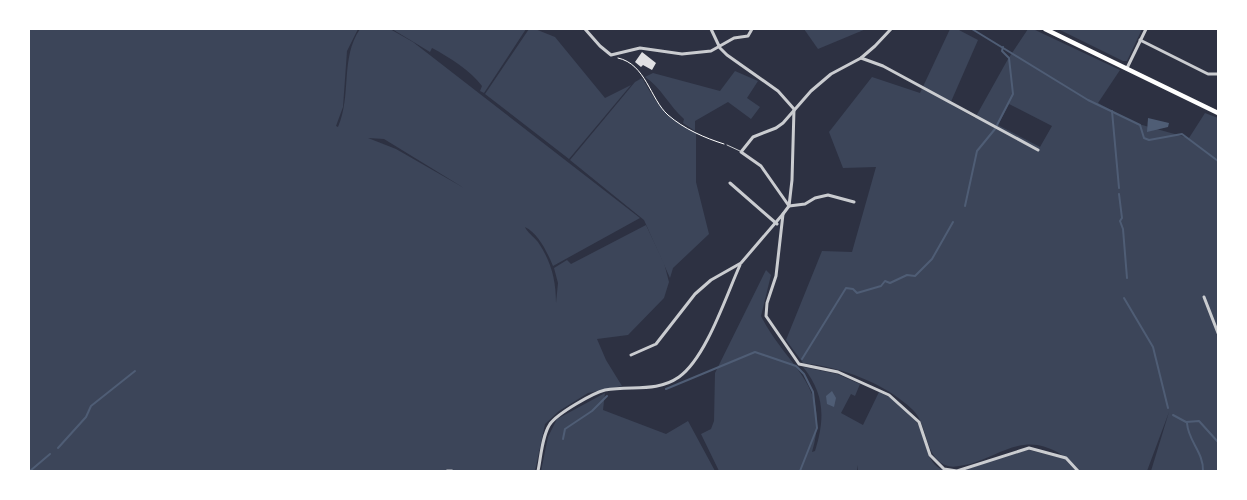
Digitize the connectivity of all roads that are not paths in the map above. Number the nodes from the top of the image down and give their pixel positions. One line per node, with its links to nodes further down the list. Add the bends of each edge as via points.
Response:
1 (586, 29): 8 (street, via 610,55 640,48 682,54)
2 (711, 29): 8 (street)
3 (752, 29): 8 (street, via 748,36 734,38)
4 (891, 29): 9 (street)
5 (1046, 29): 10 (main road)
6 (1146, 29): 7 (street)
7 (1140, 40): 10 (street); 11 (street, via 1208,74)
8 (720, 48): 12 (street, via 778,91)
9 (861, 58): 12 (street, via 831,74); 15 (street, via 882,66)
10 (1127, 69): 13 (main road)
11 (1218, 74)
12 (794, 109): 16 (street, via 776,128 753,137); 19 (street)
13 (1218, 113)
14 (727, 145): 16 (lane)
15 (1038, 150)
16 (741, 152): 19 (street, via 761,166)
17 (730, 183): 21 (street)
18 (854, 202): 19 (street, via 828,195 805,204)
19 (788, 206): 20 (street)
20 (784, 214): 21 (street); 29 (street, via 776,276 766,316 799,364 838,372 889,395 919,422 930,455 944,469 957,471 1029,448 1066,458)
21 (777, 224): 22 (street)
22 (741, 264): 25 (street, via 711,280 695,294 656,344); 28 (street, via 694,363 679,377 658,387 605,390 584,400 551,423)
23 (1204, 297): 24 (street)
24 (1218, 333)
25 (630, 355)
26 (447, 471): 27 (street)
27 (452, 471)
28 (538, 471)
29 (1078, 471)

